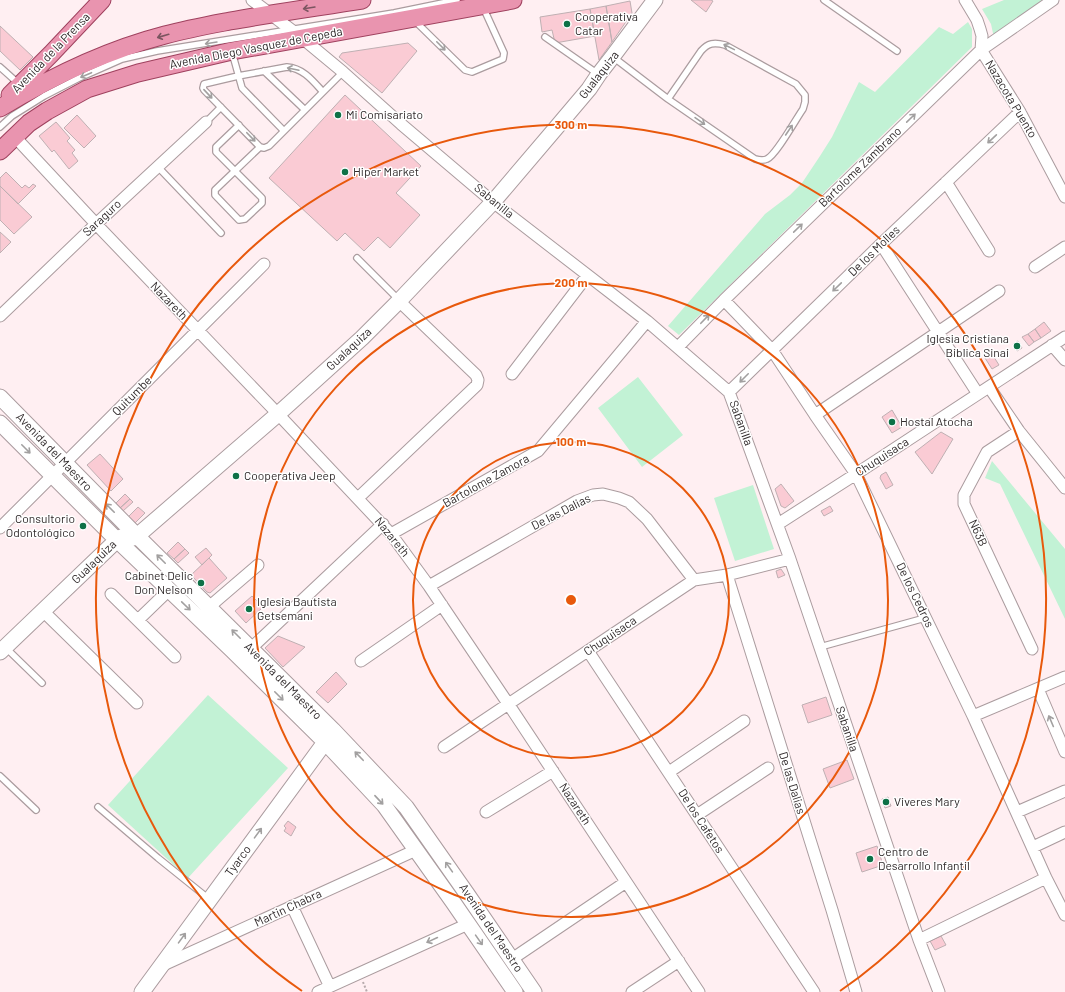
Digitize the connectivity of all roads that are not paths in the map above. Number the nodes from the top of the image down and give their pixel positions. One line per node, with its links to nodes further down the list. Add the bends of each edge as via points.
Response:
1 (102, 0): 18 (main road, Avenida de la Prensa)
2 (252, 0): 11 (street, Sabanilla)
3 (362, 0): 11 (main road, one-way to 11)
4 (513, 0): 10 (main road, Avenida Diego Vasquez de Cepeda)
5 (655, 0): 19 (main road, Gualaquiza)
6 (824, 0): 16 (lane)
7 (965, 0): 15 (street, Nazacota Puento, via 980,29)
8 (1053, 0): 15 (street, Bartolome Zambrano)
9 (459, 1): 13 (lane, via 394,12)
10 (482, 5): 12 (main road, Avenida Diego Vasquez de Cepeda); 12 (lane, one-way to 10, via 466,70 472,72 503,59 504,56)
11 (270, 14): 13 (street, Sabanilla); 22 (main road, one-way to 22, via 165,35)
12 (414, 19): 13 (main road, Avenida Diego Vasquez de Cepeda)
13 (296, 34): 17 (main road, Avenida Diego Vasquez de Cepeda); 21 (lane, via 244,42); 24 (street, Sabanilla); 39 (lane, one-way to 39, via 157,51 122,59 44,96 12,116)
14 (545, 37): 26 (lane)
15 (981, 50): 35 (street, Nazacota Puento); 59 (street, Bartolome Zambrano, one-way to 15)
16 (897, 51)
17 (232, 52): 27 (lane); 41 (main road, Avenida Diego Vasquez de Cepeda, via 157,68 87,89 47,111)
18 (52, 54): 22 (main road, via 52,60 56,64); 28 (main road, Avenida de la Prensa)
19 (613, 56): 26 (main road, Gualaquiza); 30 (lane)
20 (0, 67): 28 (lane)
21 (131, 68)
22 (69, 70): 32 (main road)
23 (264, 71): 27 (lane); 29 (lane, one-way to 23, via 302,71 294,67); 34 (lane)
24 (343, 72): 29 (lane); 48 (street, Sabanilla)
25 (116, 73): 36 (lane, via 82,87)
26 (598, 74): 48 (main road, Gualaquiza, via 589,89)
27 (238, 76): 33 (lane, one-way to 33, via 204,84 204,90); 40 (lane, via 244,92)
28 (20, 85): 31 (main road, Avenida de la Prensa)
29 (323, 92): 34 (lane)
30 (668, 99): 30 (lane, one-way to 30, via 760,160 765,160 773,153 803,109 805,102 804,95 796,84 718,43 705,46)
31 (0, 105)
32 (0, 108)
33 (221, 108): 37 (lane); 38 (lane)
34 (304, 110): 40 (lane)
35 (1020, 112): 46 (street, De los Molles, one-way to 46); 47 (street, Nazacota Puento)
36 (23, 121)
37 (206, 122): 44 (street, Saraguro)
38 (239, 125): 42 (lane, one-way to 42); 45 (lane, via 215,149)
39 (0, 128)
40 (284, 131): 42 (lane, via 269,146)
41 (15, 137): 43 (main road); 49 (street, Nazareth)
42 (260, 147): 45 (lane)
43 (0, 151)
44 (158, 167): 49 (street, Saraguro); 50 (lane)
45 (235, 171): 45 (lane, via 263,200 242,220 239,220 215,195 215,190)
46 (946, 182): 51 (street, De los Molles); 53 (street)
47 (1065, 197)
48 (493, 202): 57 (street, Sabanilla); 60 (main road, Gualaquiza)
49 (96, 224): 61 (street, Saraguro); 63 (street, Nazareth)
50 (220, 233)
51 (881, 244): 64 (street); 68 (street, De los Molles, one-way to 68)
52 (1065, 247): 56 (street)
53 (989, 251)
54 (357, 258): 60 (lane)
55 (264, 264): 63 (street, Quitumbe)
56 (1035, 267)
57 (587, 276): 62 (street, Sabanilla); 70 (street)
58 (999, 291): 64 (street)
59 (724, 300): 67 (street, Bartolome Zambrano, one-way to 59); 68 (street, De los Cedros)
60 (399, 301): 75 (main road, Gualaquiza); 83 (street, via 476,375 477,386)
61 (0, 316)
62 (647, 321): 67 (street, Sabanilla); 87 (street, Bartolome Zamora, via 538,451)
63 (197, 330): 75 (street, Nazareth); 79 (street, Quitumbe)
64 (938, 332): 73 (street); 76 (street)
65 (1065, 337): 66 (street, Chuquisaca)
66 (1052, 345): 69 (street); 71 (street, Chuquisaca)
67 (678, 347): 72 (street, Sabanilla)
68 (772, 350): 72 (street, De los Molles, one-way to 72); 76 (street, De los Cedros)
69 (1065, 360)
70 (512, 374)
71 (989, 387): 73 (street, Chuquisaca); 78 (street)
72 (729, 392): 85 (street, Sabanilla)
73 (978, 394): 80 (street, Chuquisaca)
74 (1, 400): 79 (main road, Avenida del Maestro)
75 (278, 414): 83 (street, Nazareth); 88 (main road, Gualaquiza)
76 (815, 415): 80 (street, De los Cedros)
77 (0, 423): 81 (main road, Avenida del Maestro, one-way to 81)
78 (1019, 431): 82 (street); 104 (street, N63B, via 987,452 964,495 964,504)
79 (64, 463): 81 (street, Quitumbe); 88 (main road, Avenida del Maestro, one-way to 79)
80 (856, 474): 85 (street, Chuquisaca); 100 (street, De los Cedros)
81 (52, 475): 86 (street, Quitumbe); 89 (main road, Avenida del Maestro)
82 (1065, 488)
83 (358, 498): 84 (street, Nazareth)
84 (382, 524): 87 (street, Nazareth); 106 (street)
85 (778, 524): 90 (street, Sabanilla)
86 (0, 528)
87 (391, 534): 94 (street, Nazareth)
88 (137, 536): 89 (main road, Gualaquiza, via 121,537); 98 (main road, Avenida del Maestro, one-way to 88)
89 (117, 540): 95 (main road, Avenida del Maestro); 99 (main road, Gualaquiza)
90 (790, 559): 92 (street, Chuquisaca); 102 (street, Sabanilla)
91 (258, 565): 98 (street)
92 (727, 575): 93 (street, Chuquisaca); 155 (street, De las Dalias)
93 (694, 580): 94 (street, De las Dalias, via 636,508 629,502 603,494 577,502); 105 (street, Chuquisaca)
94 (429, 586): 97 (street, Nazareth)
95 (169, 590): 101 (street); 106 (main road, Avenida del Maestro, one-way to 106)
96 (111, 594): 101 (street)
97 (442, 605): 108 (street); 113 (street, Nazareth)
98 (209, 607): 106 (main road, Avenida del Maestro, one-way to 98)
99 (43, 611): 103 (main road, Gualaquiza); 112 (street)
100 (925, 618): 102 (lane); 114 (street, De los Cedros)
101 (138, 620): 107 (street)
102 (820, 647): 143 (street, Sabanilla)
103 (2, 649): 110 (lane)
104 (1032, 649)
105 (588, 651): 113 (street, Chuquisaca); 123 (street, De los Cafetos)
106 (246, 653): 116 (main road, Avenida del Maestro); 117 (main road, Avenida del Maestro, one-way to 117)
107 (174, 657)
108 (361, 661)
109 (1065, 677): 111 (street)
110 (42, 683)
111 (1038, 689): 114 (street); 119 (street, one-way to 111)
112 (137, 703)
113 (509, 705): 118 (street, Chuquisaca); 121 (street, Nazareth)
114 (973, 716): 130 (street, De los Cedros)
115 (744, 721): 123 (street)
116 (333, 730): 117 (main road, Tyarco); 122 (main road, Avenida del Maestro, one-way to 116)
117 (325, 742): 125 (main road, Avenida del Maestro); 138 (main road, Tyarco, one-way to 117)
118 (444, 747)
119 (1065, 752)
120 (768, 768): 131 (street)
121 (553, 771): 129 (street); 136 (street, Nazareth)
122 (374, 772): 125 (main road); 137 (main road, Avenida del Maestro, one-way to 122, via 406,807)
123 (669, 772): 131 (street, De los Cafetos)
124 (0, 776): 128 (lane)
125 (362, 783): 134 (main road, Avenida del Maestro, one-way to 134, via 384,805)
126 (1065, 791): 130 (street)
127 (98, 807): 138 (lane)
128 (36, 810)
129 (486, 812)
130 (1017, 812): 133 (street, De los Cedros)
131 (697, 815): 154 (street, De los Cafetos)
132 (1065, 832): 133 (street)
133 (1033, 847): 135 (street, De los Cedros)
134 (416, 850): 139 (main road, Avenida del Maestro); 140 (street, Martin Chabra)
135 (1046, 878): 141 (street, De los Cedros); 143 (street)
136 (626, 882): 144 (street); 145 (street, Nazareth)
137 (467, 894): 139 (main road); 144 (main road, Avenida del Maestro)
138 (210, 900): 146 (main road, Tyarco, one-way to 138)
139 (454, 902): 142 (main road, Avenida del Maestro)
140 (292, 906): 146 (street, Martin Chabra); 147 (street)
141 (1065, 915)
142 (468, 924): 147 (street, one-way to 147); 150 (main road, Avenida del Maestro, one-way to 150)
143 (919, 940): 156 (street, Sabanilla)
144 (512, 959): 151 (main road, Avenida del Maestro)
145 (679, 961): 152 (street); 153 (street, Nazareth)
146 (161, 966): 148 (main road, Tyarco)
147 (330, 987): 149 (street)
148 (142, 992)
149 (318, 992)
150 (515, 992)
151 (534, 992)
152 (632, 992)
153 (699, 992)
154 (814, 992)
155 (856, 992)
156 (939, 992)

